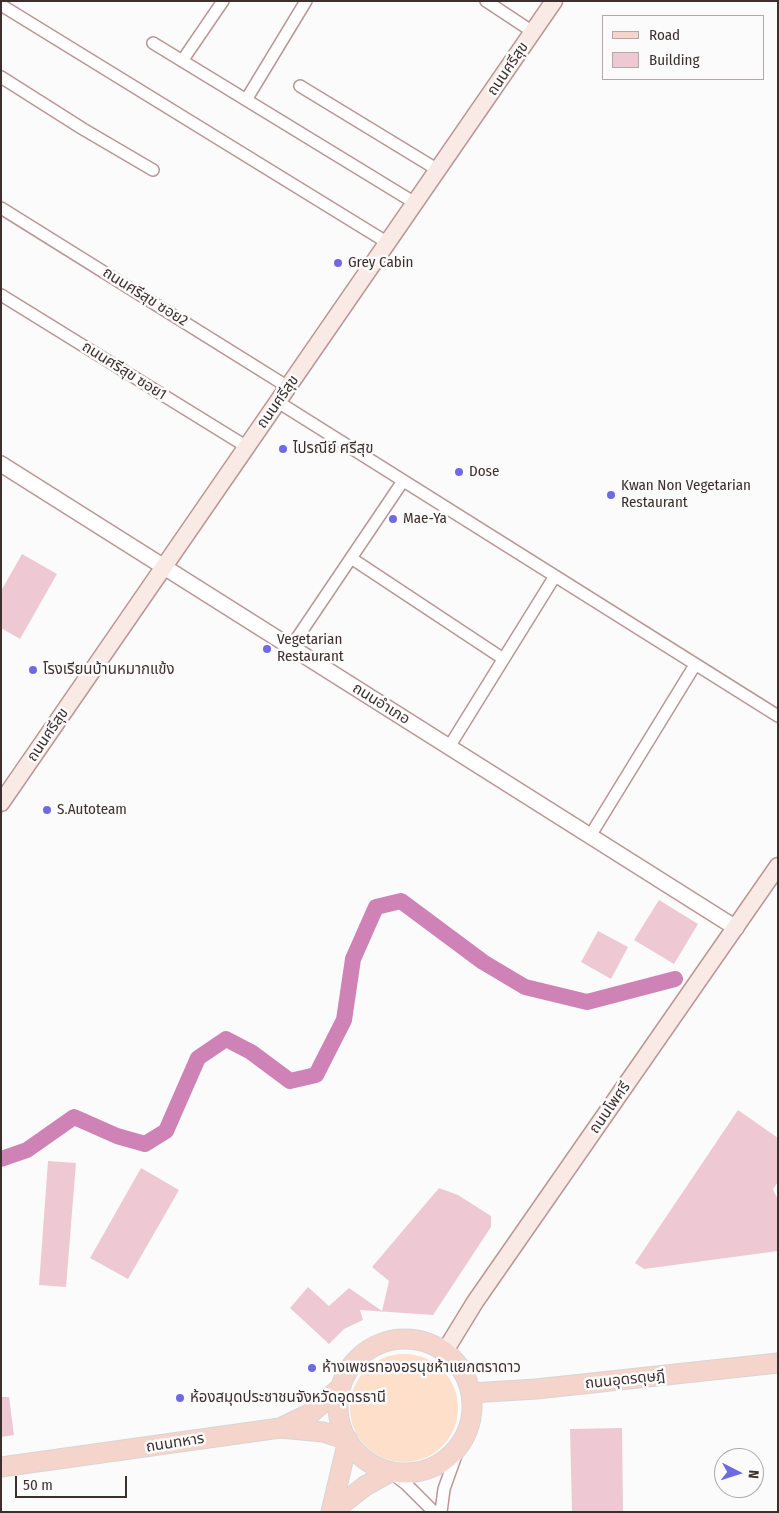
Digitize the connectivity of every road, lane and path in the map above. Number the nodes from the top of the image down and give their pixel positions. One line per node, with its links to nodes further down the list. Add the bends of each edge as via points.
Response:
1 (223, 1): 8 (street)
2 (306, 1): 11 (street)
3 (486, 1): 6 (street)
4 (554, 1): 6 (main road, ถนนศรีสุข)
5 (1, 5): 16 (street)
6 (533, 32): 13 (main road, ถนนศรีสุข)
7 (153, 43): 8 (street)
8 (182, 61): 11 (street)
9 (1, 77): 12 (street)
10 (300, 86): 13 (street)
11 (246, 100): 14 (street)
12 (154, 170)
13 (438, 170): 14 (main road, ถนนศรีสุข)
14 (415, 203): 16 (main road, ถนนศรีสุข)
15 (1, 208): 18 (street, ถนนศรีสุข ซอย2)
16 (388, 243): 18 (main road, ถนนศรีสุข)
17 (1, 295): 20 (street, ถนนศรีสุข ซอย1)
18 (288, 387): 19 (main road, ถนนศรีสุข)
19 (278, 402): 20 (main road, ถนนศรีสุข); 22 (street)
20 (247, 447): 24 (main road, ถนนศรีสุข)
21 (1, 464): 24 (street, ถนนอำเภอ)
22 (404, 481): 23 (street); 25 (street)
23 (351, 558): 26 (street); 27 (street)
24 (164, 567): 26 (street, ถนนอำเภอ); 31 (main road, ถนนศรีสุข)
25 (555, 576): 27 (street); 28 (street)
26 (291, 647): 30 (street, ถนนอำเภอ)
27 (502, 658): 30 (street)
28 (695, 665): 29 (street); 32 (street)
29 (778, 716)
30 (449, 746): 32 (street, ถนนอำเภอ)
31 (1, 803)
32 (590, 836): 34 (street, ถนนอำเภอ)
33 (778, 866): 34 (main road, ถนนโพศรี)
34 (736, 928): 35 (main road, ถนนโพศรี, via 475,1302)
35 (445, 1352): 37 (main road, via 419,1340 389,1340 362,1354); 38 (main road, via 460,1365)
36 (778, 1363): 38 (main road, ถนนอุดรดุษฎี)
37 (340, 1388): 39 (main road, via 311,1413); 40 (main road, via 340,1421)
38 (471, 1393): 41 (main road, via 471,1420)
39 (280, 1428): 40 (main road, ถนนทหาร, via 323,1432); 42 (main road, ถนนทหาร)
40 (348, 1440): 43 (main road, via 368,1463); 44 (main road)
41 (460, 1446): 43 (main road, via 450,1457 425,1471 413,1474); 46 (street, via 444,1489)
42 (1, 1467)
43 (390, 1472): 44 (main road); 45 (street)
44 (331, 1512)
45 (434, 1512)
46 (441, 1512)

